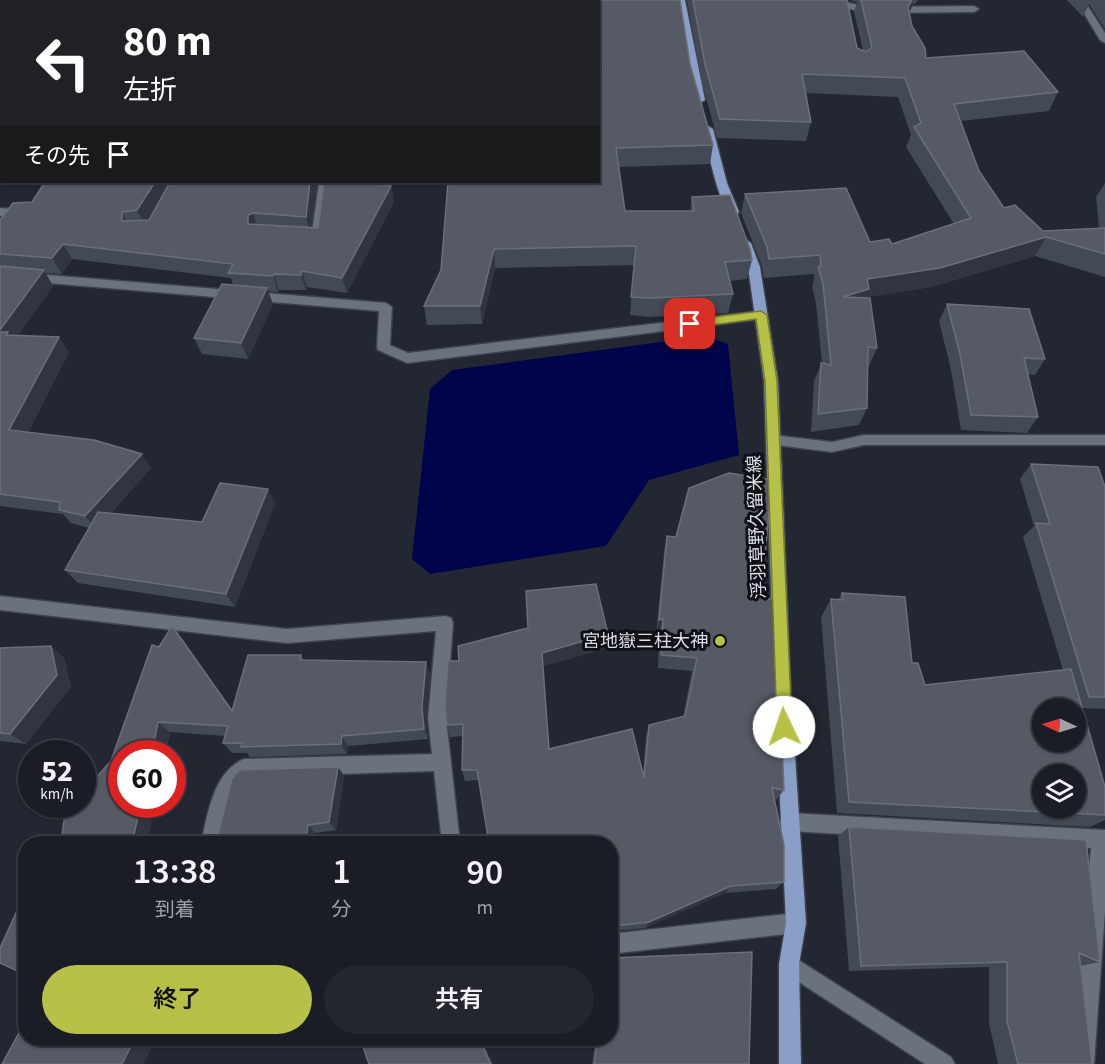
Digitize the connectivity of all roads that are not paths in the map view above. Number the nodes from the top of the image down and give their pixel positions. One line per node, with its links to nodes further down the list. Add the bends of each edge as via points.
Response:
1 (681, 0): 11 (main road, 浮羽草野久留米線, via 695,83 722,183 754,267)
2 (1080, 0): 5 (street)
3 (846, 7): 4 (street)
4 (974, 9)
5 (1105, 40)
6 (324, 183): 9 (street, via 318,239)
7 (0, 212): 8 (street)
8 (35, 214)
9 (306, 238)
10 (0, 275): 11 (street, via 386,307 383,347 407,358)
11 (761, 315): 12 (main road, 浮羽草野久留米線, via 771,381)
12 (773, 440): 13 (street, via 832,447 864,440); 16 (main road, 浮羽草野久留米線)
13 (1105, 440)
14 (0, 603): 15 (street, via 287,636 445,623 437,718)
15 (442, 762): 17 (street, via 244,768 223,792); 18 (street)
16 (789, 822): 19 (street); 20 (main road, 浮羽草野久留米線)
17 (212, 836)
18 (450, 836)
19 (1103, 839): 25 (street)
20 (796, 923): 21 (street); 22 (main road, 浮羽草野久留米線)
21 (618, 943)
22 (789, 964): 23 (main road, 浮羽草野久留米線); 24 (street)
23 (790, 1064)
24 (944, 1064)
25 (1083, 1064)

